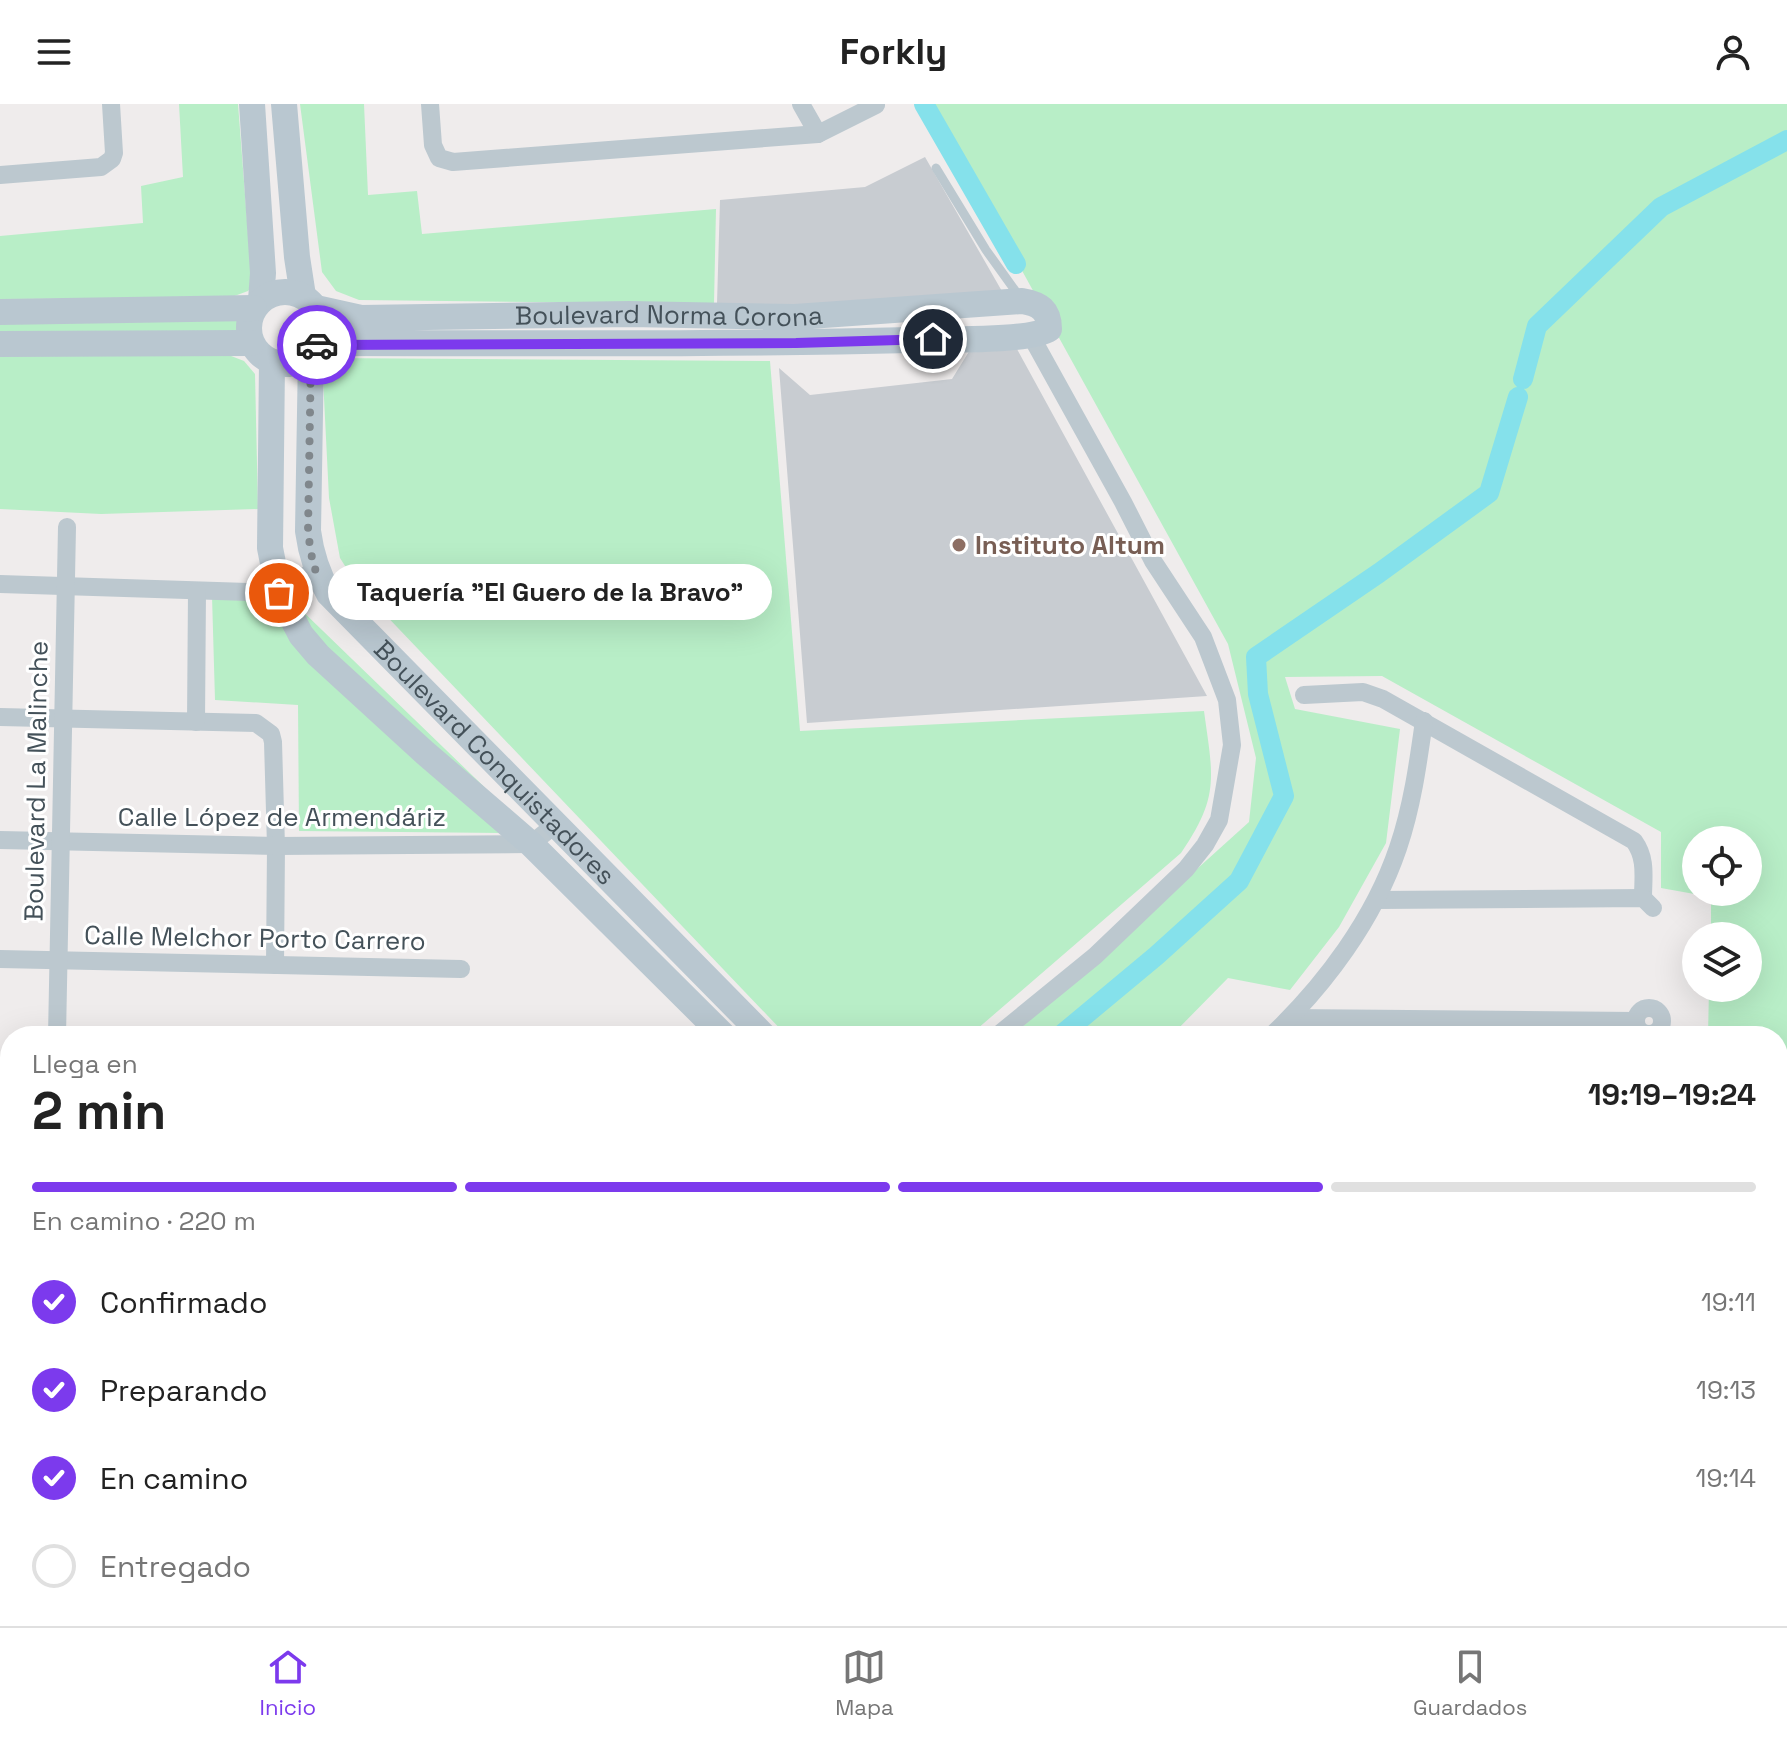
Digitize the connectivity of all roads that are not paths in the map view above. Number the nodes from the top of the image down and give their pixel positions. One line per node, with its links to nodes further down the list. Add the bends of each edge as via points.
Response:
1 (111, 104): 9 (street, via 114,153 107,164)
2 (252, 104): 12 (street, via 263,273)
3 (284, 104): 11 (street, via 297,257)
4 (430, 104): 7 (street, via 433,145 439,158 453,162)
5 (801, 104): 7 (street)
6 (876, 105): 7 (street)
7 (818, 134)
8 (936, 168): 10 (lane)
9 (0, 175)
10 (1022, 301): 14 (street, Boulevard Norma Corona); 15 (street, via 1048,314 1049,329)
11 (309, 302): 12 (street, via 282,291); 14 (street, Boulevard Norma Corona, via 361,318 630,314); 18 (street, via 322,325)
12 (258, 304): 13 (street); 16 (street, via 249,319)
13 (0, 312)
14 (795, 330): 15 (street, Boulevard Norma Corona); 18 (street, Boulevard Norma Corona)
15 (1031, 336): 46 (street, via 1153,561 1203,637 1227,700 1232,745 1219,820 1186,869 1095,956)
16 (251, 343): 17 (street); 19 (street)
17 (0, 344)
18 (314, 348): 19 (street, via 293,364); 21 (street, Boulevard Conquistadores, via 308,531)
19 (272, 362): 25 (street, Boulevard Conquistadores, via 270,548)
20 (67, 527): 23 (street, Boulevard La Malinche)
21 (316, 569): 25 (street); 31 (street, Boulevard Conquistadores, via 344,611)
22 (0, 584): 23 (street)
23 (66, 587): 24 (street); 28 (street, Boulevard La Malinche)
24 (197, 591): 25 (street); 30 (street)
25 (279, 593): 34 (street, Boulevard Conquistadores, via 318,655)
26 (1304, 695): 29 (street, via 1363,692)
27 (0, 717): 28 (street)
28 (63, 718): 30 (street); 33 (street, Boulevard La Malinche)
29 (1424, 721): 36 (street, via 1414,788); 36 (street, via 1634,841 1644,862 1648,903)
30 (196, 722): 35 (street, via 256,723 271,734)
31 (556, 824): 34 (street); 45 (street, Boulevard Conquistadores)
32 (0, 840): 33 (street, Calle López de Armendáriz)
33 (60, 841): 35 (street, Calle López de Armendáriz); 38 (street, Boulevard La Malinche)
34 (531, 844): 35 (street, Calle López de Armendáriz); 44 (street, Boulevard Conquistadores)
35 (276, 846): 39 (street)
36 (1377, 900): 41 (street)
37 (0, 959): 38 (street, Calle Melchor Porto Carrero)
38 (58, 959): 39 (street, Calle Melchor Porto Carrero); 43 (street, Boulevard La Malinche)
39 (275, 965): 40 (street, Calle Melchor Porto Carrero)
40 (461, 969)
41 (1291, 1018): 42 (street); 47 (street)
42 (1636, 1021)
43 (57, 1026)
44 (714, 1026)
45 (754, 1026)
46 (1009, 1026)
47 (1282, 1026)

